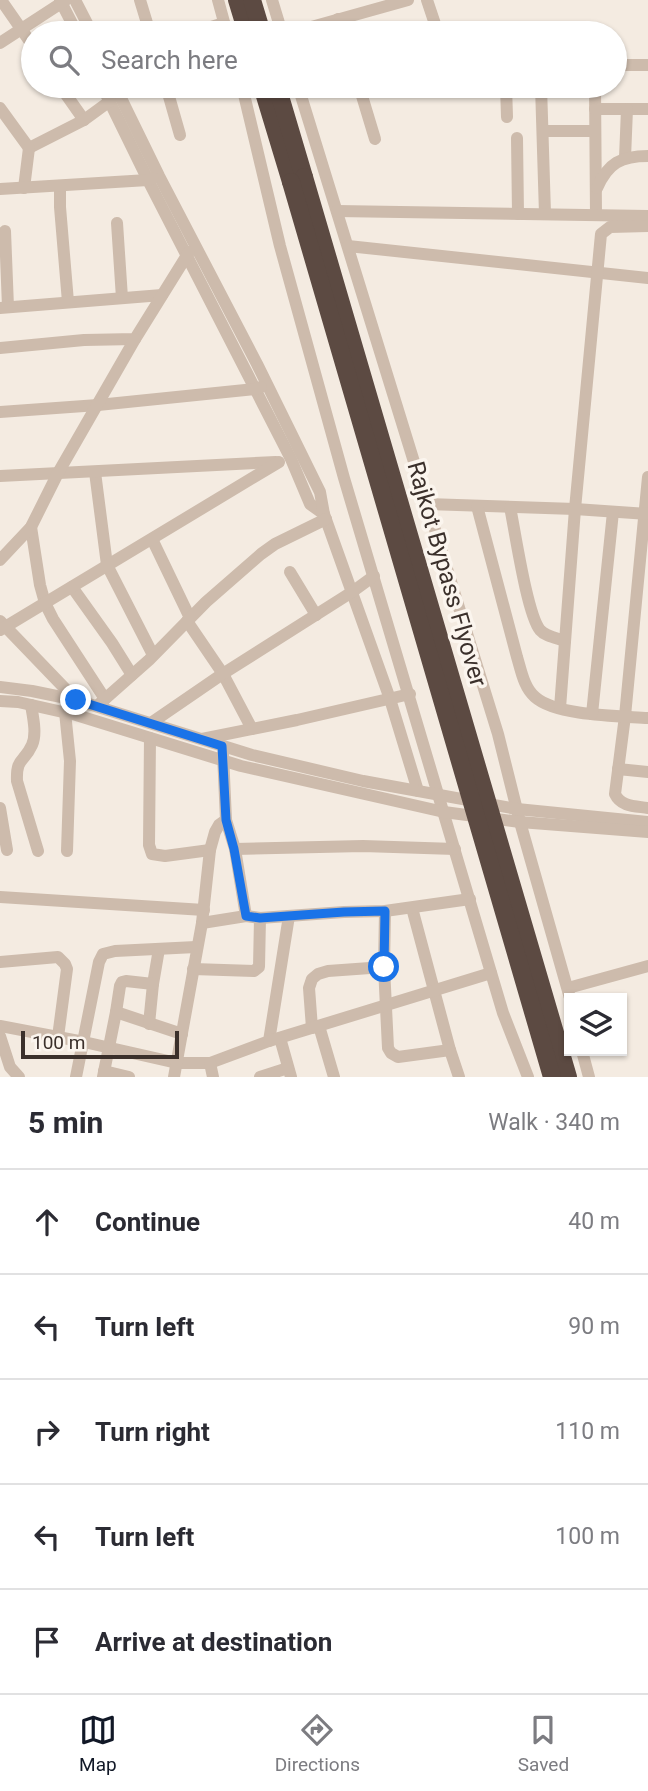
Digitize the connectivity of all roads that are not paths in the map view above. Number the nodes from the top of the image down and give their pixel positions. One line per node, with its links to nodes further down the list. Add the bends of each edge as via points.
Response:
1 (1, 0): 22 (street)
2 (140, 0): 15 (street)
3 (218, 0): 16 (street)
4 (237, 0): 17 (highway)
5 (252, 0): 18 (highway)
6 (272, 0): 19 (street)
7 (408, 0): 10 (street)
8 (427, 0): 21 (street)
9 (66, 1): 12 (street); 13 (street); 14 (street)
10 (369, 5): 11 (street)
11 (338, 19): 20 (street)
12 (35, 21)
13 (72, 21)
14 (82, 21)
15 (146, 21)
16 (224, 21)
17 (243, 21)
18 (258, 21)
19 (278, 21)
20 (331, 21)
21 (435, 21)
22 (21, 28)
23 (21, 30): 24 (street)
24 (0, 43)
25 (627, 65): 26 (street)
26 (648, 65)
27 (68, 98): 45 (street)
28 (108, 98): 39 (street)
29 (120, 98): 54 (street)
30 (169, 98): 48 (street)
31 (245, 98): 99 (street, via 280,246)
32 (266, 98): 55 (highway, Rajkot Bypass Flyover)
33 (280, 98): 55 (highway, Rajkot Bypass Flyover)
34 (302, 98): 60 (street)
35 (363, 98): 50 (street)
36 (507, 98): 44 (street)
37 (542, 98): 46 (street)
38 (595, 98): 41 (street)
39 (110, 101): 45 (street); 54 (street)
40 (0, 108): 51 (street)
41 (595, 109): 42 (street); 47 (street)
42 (627, 109): 43 (street); 53 (street)
43 (648, 109)
44 (508, 117)
45 (83, 120): 51 (street)
46 (543, 131): 47 (street); 62 (street)
47 (595, 131): 59 (street)
48 (180, 135)
49 (517, 138): 61 (street)
50 (375, 139)
51 (29, 148): 57 (street)
52 (648, 156): 53 (street)
53 (625, 158): 59 (street, via 605,172)
54 (154, 178): 56 (street); 68 (street); 70 (street)
55 (297, 180): 189 (highway, Rajkot Bypass Flyover, bridge); 190 (highway, Rajkot Bypass Flyover, bridge)
56 (60, 186): 57 (street); 75 (street)
57 (24, 188): 58 (street)
58 (0, 189)
59 (595, 191): 63 (street)
60 (337, 211): 61 (street); 69 (street)
61 (518, 214): 62 (street)
62 (545, 214): 63 (street)
63 (596, 215): 64 (street)
64 (648, 216)
65 (117, 223): 74 (street)
66 (648, 226): 71 (street, via 610,227 601,234)
67 (5, 231): 76 (street)
68 (195, 244): 70 (street); 79 (street)
69 (348, 246): 71 (street); 87 (street)
70 (187, 256): 73 (street); 79 (street)
71 (598, 273): 72 (street); 90 (street)
72 (648, 278)
73 (162, 295): 74 (street); 77 (street)
74 (122, 298): 75 (street)
75 (68, 302): 76 (street)
76 (4, 308)
77 (135, 339): 78 (street); 80 (street)
78 (0, 348)
79 (261, 387): 80 (street); 82 (street)
80 (98, 405): 81 (street); 84 (street)
81 (0, 412)
82 (291, 459): 83 (street); 93 (street, via 312,507); 95 (street)
83 (94, 472): 84 (street); 97 (street)
84 (58, 473): 85 (street); 94 (street)
85 (0, 476)
86 (648, 478): 92 (street)
87 (428, 504): 88 (street); 135 (street)
88 (477, 506): 89 (street); 117 (street, via 524,681 533,696)
89 (510, 507): 90 (street); 106 (street, via 535,622 541,631)
90 (575, 509): 91 (street); 106 (street)
91 (613, 512): 92 (street); 119 (street)
92 (647, 514): 120 (street)
93 (325, 517): 101 (street); 104 (street, via 268,549)
94 (31, 527): 96 (street); 102 (street)
95 (152, 539): 97 (street); 104 (street)
96 (0, 559)
97 (107, 565): 100 (street); 107 (street)
98 (290, 572): 103 (street)
99 (374, 576): 101 (street); 111 (street)
100 (72, 587): 102 (street); 109 (street)
101 (352, 592): 103 (street); 112 (street)
102 (45, 603): 105 (street); 115 (street)
103 (316, 615): 108 (street)
104 (188, 619): 107 (street); 108 (street)
105 (2, 626): 113 (street)
106 (565, 641): 117 (street)
107 (153, 655): 109 (street)
108 (223, 674): 122 (street); 123 (street)
109 (132, 675): 115 (street)
110 (0, 687): 113 (street)
111 (410, 695): 112 (street); 131 (street)
112 (390, 699): 123 (street); 130 (street)
113 (76, 700): 115 (street)
114 (0, 701): 116 (street)
115 (101, 702): 122 (street)
116 (32, 705): 118 (street); 143 (street, via 34,737 18,762 17,781)
117 (560, 708): 119 (street)
118 (65, 712): 124 (street); 144 (street, via 70,761)
119 (592, 714): 120 (street)
120 (625, 716): 121 (street); 128 (street)
121 (648, 718)
122 (151, 723): 125 (street)
123 (252, 729): 125 (street)
124 (150, 738): 127 (street); 142 (street, via 152,854)
125 (199, 740): 126 (street)
126 (222, 746): 127 (street); 130 (street)
127 (224, 761): 134 (street); 136 (street)
128 (618, 769): 129 (street); 133 (street, via 618,800)
129 (648, 772)
130 (418, 790): 131 (street)
131 (439, 794): 134 (street); 135 (street)
132 (0, 808): 141 (street)
133 (648, 808)
134 (444, 812): 135 (street); 140 (street)
135 (519, 816): 137 (street); 138 (street); 162 (street)
136 (226, 820): 139 (street); 142 (street, via 215,832)
137 (648, 822)
138 (648, 832)
139 (234, 849): 140 (street); 150 (street)
140 (455, 849): 146 (street)
141 (7, 850)
142 (210, 850): 149 (street)
143 (38, 851)
144 (67, 851)
145 (0, 897): 149 (street)
146 (470, 899): 147 (street); 159 (street)
147 (412, 908): 148 (street); 161 (street)
148 (385, 911): 151 (street); 157 (street)
149 (203, 916): 150 (street); 153 (street)
150 (246, 916): 152 (street)
151 (289, 916): 152 (street); 171 (street)
152 (260, 918): 158 (street, via 260,960 254,971)
153 (197, 947): 154 (street); 158 (street)
154 (159, 949): 160 (street); 172 (street, via 103,954)
155 (0, 962): 170 (street, via 58,957 65,964)
156 (648, 966): 162 (street)
157 (384, 967): 163 (street); 167 (street, via 318,974 312,979 309,988)
158 (192, 969): 168 (street)
159 (491, 973): 161 (street); 188 (street)
160 (153, 984): 164 (street, via 122,982); 165 (street)
161 (434, 990): 163 (street); 174 (street)
162 (569, 993)
163 (386, 1005): 167 (street); 174 (street, via 391,1053 398,1057)
164 (116, 1012): 165 (street); 173 (street)
165 (149, 1024): 168 (street)
166 (0, 1026): 170 (street)
167 (316, 1027): 171 (street); 186 (street)
168 (182, 1034): 176 (street)
169 (0, 1036): 180 (street, via 10,1067)
170 (58, 1037): 172 (street)
171 (274, 1039): 177 (street); 178 (street)
172 (84, 1042): 173 (street); 181 (street)
173 (108, 1047): 176 (street); 179 (street)
174 (450, 1051): 187 (street)
175 (583, 1056): 191 (street)
176 (177, 1063): 177 (street); 183 (street)
177 (210, 1063): 184 (street)
178 (289, 1072): 185 (street)
179 (103, 1074): 182 (street)
180 (19, 1077)
181 (76, 1077)
182 (129, 1077)
183 (174, 1077)
184 (213, 1077)
185 (260, 1077)
186 (334, 1077)
187 (459, 1077)
188 (527, 1077)
189 (552, 1077)
190 (568, 1077)
191 (589, 1077)

